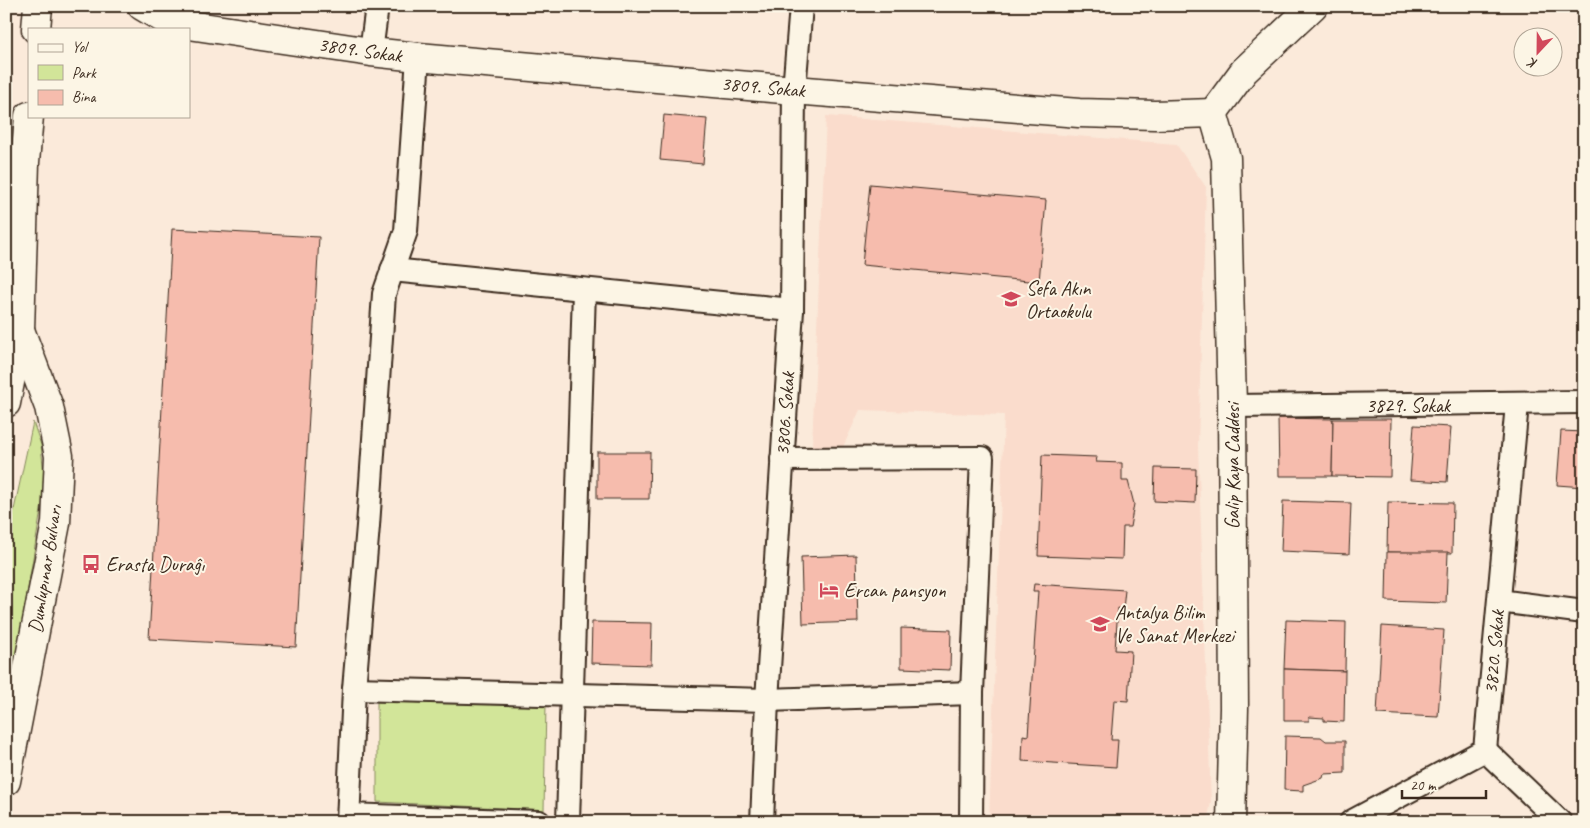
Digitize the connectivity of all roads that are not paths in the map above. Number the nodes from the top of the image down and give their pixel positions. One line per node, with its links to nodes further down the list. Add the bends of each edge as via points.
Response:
1 (38, 6): 7 (main road)
2 (142, 6): 6 (main road)
3 (377, 6): 9 (street)
4 (801, 6): 11 (street, 3806. Sokak)
5 (1313, 6): 12 (main road, via 1244,71)
6 (169, 22): 8 (main road); 9 (main road, 3809. Sokak)
7 (36, 28)
8 (146, 28)
9 (371, 52): 10 (main road, 3809. Sokak)
10 (418, 57): 11 (main road, 3809. Sokak); 16 (street, via 406,231)
11 (794, 90): 12 (main road, 3809. Sokak, via 1079,113); 18 (street, 3806. Sokak)
12 (1213, 113): 23 (main road, Galip Kaya Caddesi, via 1226,158)
13 (29, 118): 15 (main road, Dumlupınar Bulvarı)
14 (43, 118): 15 (main road)
15 (26, 162): 19 (main road, Dumlupınar Bulvarı)
16 (392, 270): 17 (street); 27 (street, via 384,294)
17 (584, 290): 18 (street); 28 (street)
18 (792, 310): 24 (street, 3806. Sokak)
19 (20, 330): 21 (main road, Dumlupınar Bulvarı); 32 (main road, Dumlupınar Bulvarı, via 49,407 59,466 56,523)
20 (1584, 402): 22 (street, 3829. Sokak)
21 (6, 403)
22 (1517, 404): 23 (street, 3829. Sokak); 25 (street, 3820. Sokak)
23 (1232, 406): 38 (main road, Galip Kaya Caddesi, via 1234,708)
24 (782, 459): 29 (street, via 982,458); 30 (street, 3806. Sokak)
25 (1498, 601): 26 (street); 31 (street, 3820. Sokak)
26 (1584, 612)
27 (354, 689): 28 (street); 33 (street)
28 (572, 694): 30 (street); 35 (street)
29 (972, 694): 30 (street); 37 (street)
30 (767, 700): 36 (street, 3806. Sokak)
31 (1485, 750): 39 (street); 40 (street)
32 (6, 781)
33 (348, 818): 34 (street)
34 (539, 822)
35 (568, 822)
36 (762, 822)
37 (972, 822)
38 (1231, 822)
39 (1351, 822)
40 (1560, 822)

